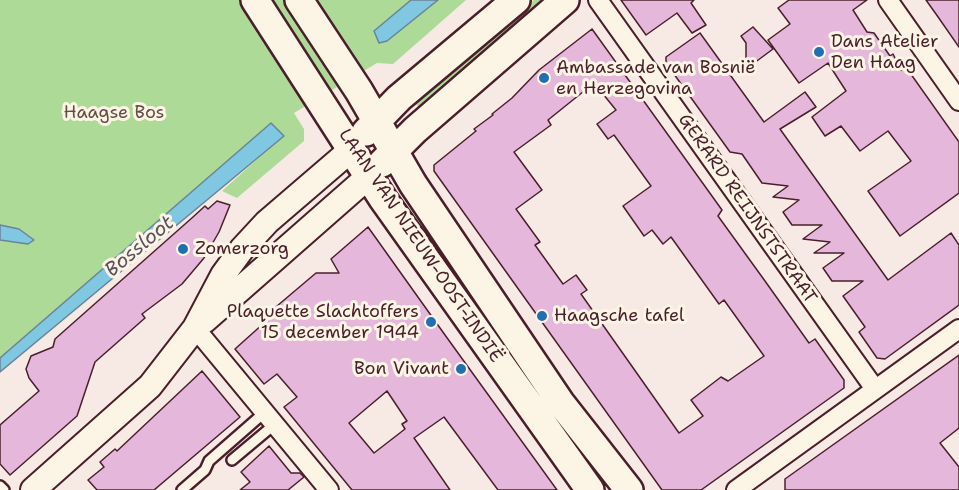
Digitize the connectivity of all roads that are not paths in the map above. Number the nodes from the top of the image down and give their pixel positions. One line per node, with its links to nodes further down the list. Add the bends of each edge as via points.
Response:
1 (255, 0): 9 (main road, LAAN VAN NIEUW-OOST-INDIË)
2 (299, 0): 8 (main road, LAAN VAN NIEUW-OOST-INDIË)
3 (516, 0): 8 (main road)
4 (565, 0): 10 (main road)
5 (598, 0): 14 (street, GERARD REIJNSTSTRAAT)
6 (888, 0): 7 (street)
7 (959, 101)
8 (376, 120): 9 (main road); 10 (main road, LAAN VAN NIEUW-OOST-INDIË)
9 (352, 149): 11 (main road, LAAN VAN NIEUW-OOST-INDIË); 12 (street, via 267,222 242,249 223,275)
10 (394, 152): 11 (main road); 23 (main road, LAAN VAN NIEUW-OOST-INDIË, via 560,402)
11 (369, 176): 12 (street); 18 (main road, LAAN VAN NIEUW-OOST-INDIË)
12 (195, 328): 15 (street); 20 (street, via 150,386)
13 (959, 329): 14 (street)
14 (874, 389): 24 (street)
15 (270, 418): 16 (lane); 21 (lane, via 209,461 205,470); 22 (street)
16 (232, 460)
17 (0, 486): 19 (lane)
18 (583, 486)
19 (4, 490)
20 (33, 490)
21 (182, 490)
22 (329, 490)
23 (629, 490)
24 (736, 490)

